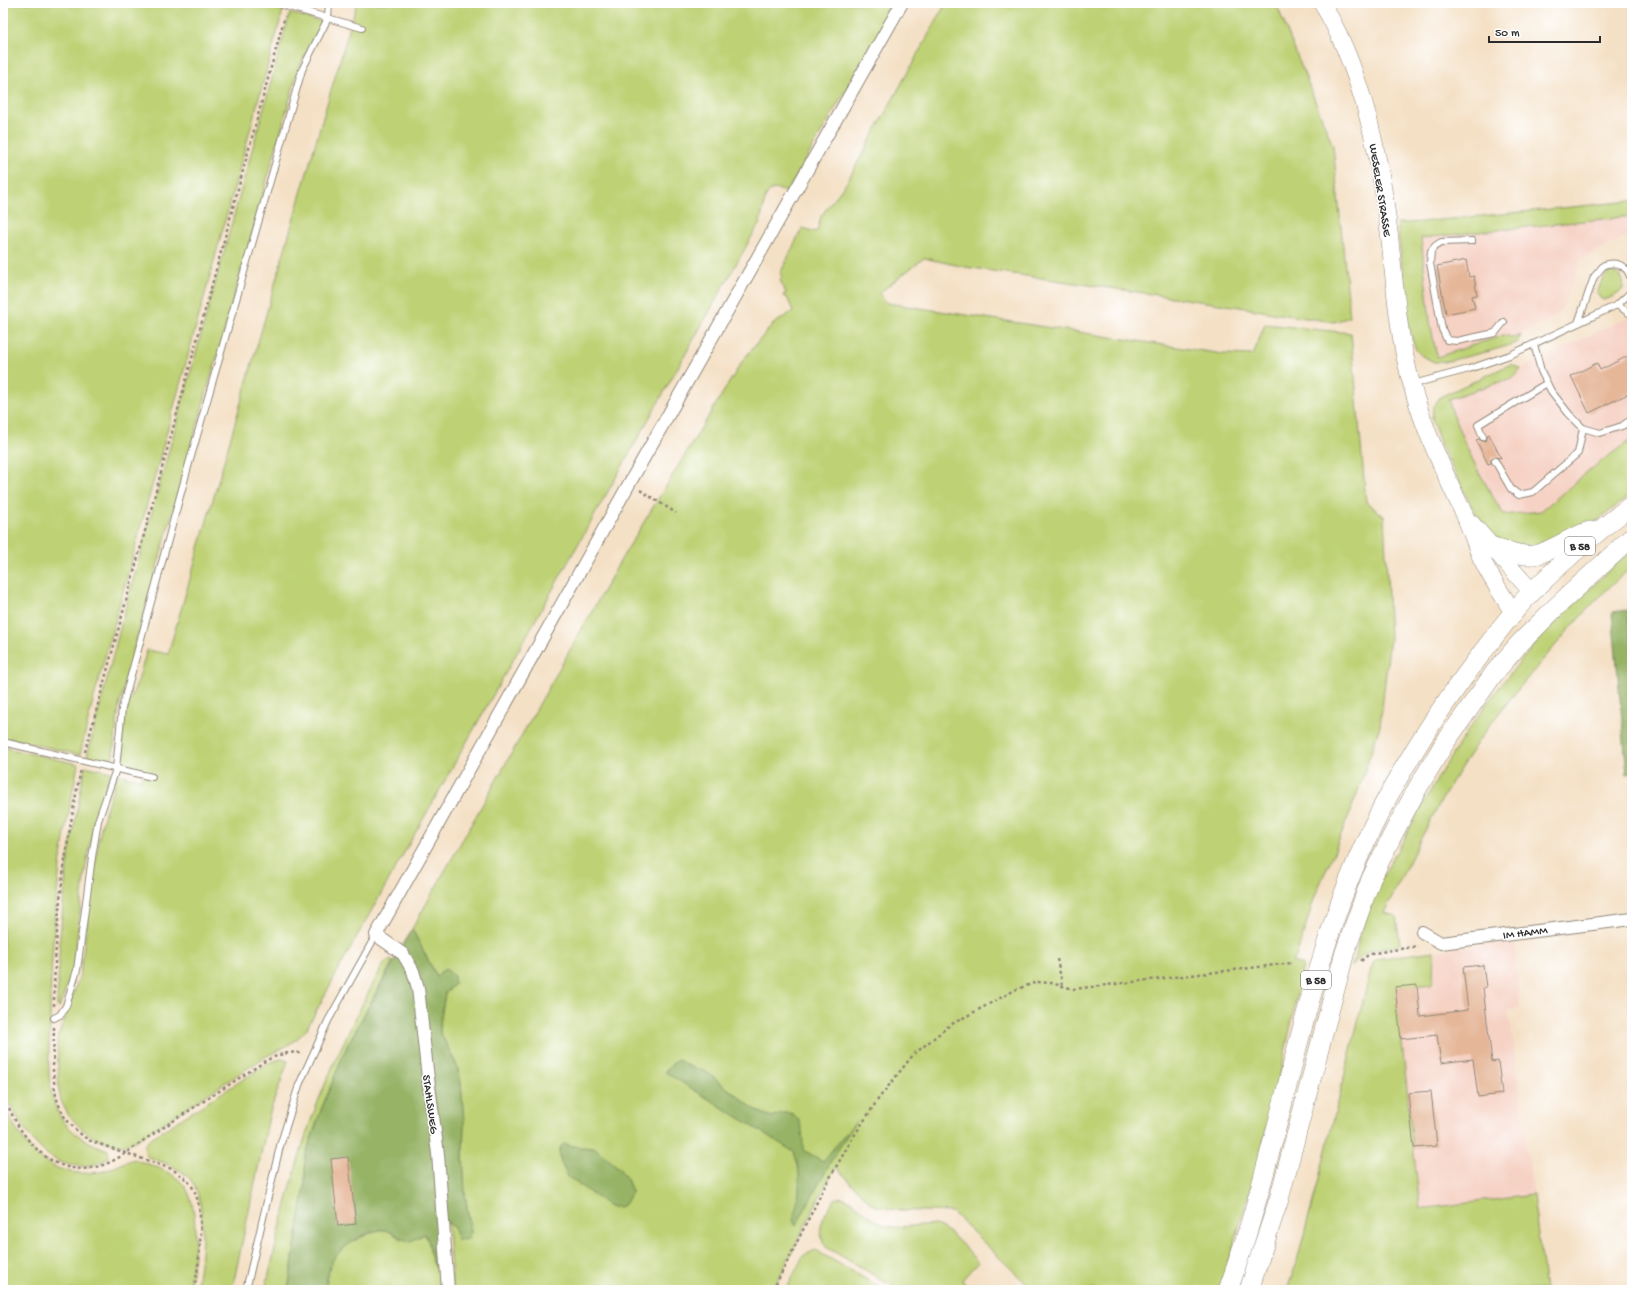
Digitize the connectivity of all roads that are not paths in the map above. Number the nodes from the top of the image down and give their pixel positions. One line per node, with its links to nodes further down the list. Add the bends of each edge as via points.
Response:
1 (276, 3): 5 (lane)
2 (329, 3): 5 (lane)
3 (902, 3): 35 (street)
4 (1322, 3): 15 (street, WESELER STRASSE, via 1354,74 1376,150 1398,314)
5 (328, 18): 6 (lane); 31 (lane, via 302,70 190,460 122,708)
6 (362, 28)
7 (1472, 241): 11 (lane, via 1441,242 1431,251 1430,263 1442,329 1447,340 1457,341 1495,333)
8 (1632, 285): 9 (lane, via 1630,293); 12 (lane, via 1628,270 1623,266 1616,263 1604,265 1594,277)
9 (1617, 305): 10 (lane); 12 (lane)
10 (1632, 315)
11 (1504, 322)
12 (1578, 323): 13 (lane)
13 (1534, 344): 14 (lane); 15 (lane, via 1490,362)
14 (1547, 383): 17 (lane, via 1569,414); 18 (lane, via 1478,425)
15 (1412, 384): 21 (street, WESELER STRASSE, via 1433,449)
16 (1632, 418): 17 (lane, via 1622,426 1600,433)
17 (1583, 428): 19 (lane, via 1578,453 1533,492 1519,495 1511,489)
18 (1483, 437)
19 (1495, 461)
20 (1632, 505): 22 (main road, B 58)
21 (1465, 516): 24 (street, WESELER STRASSE); 27 (street, WESELER STRASSE, via 1480,555)
22 (1603, 527): 24 (main road, via 1578,534 1538,554 1527,555); 25 (main road, B 58)
23 (1632, 537): 26 (main road, B 58)
24 (1494, 547): 25 (street, WESELER STRASSE)
25 (1532, 592): 27 (main road, B 58); 28 (main road, B 58)
26 (1557, 606): 28 (main road, B 58); 29 (main road, B 58)
27 (1513, 612): 28 (main road, B 58); 39 (main road, B 58, via 1430,725 1403,769 1359,853 1329,936 1256,1204)
28 (1533, 612): 29 (main road, B 58)
29 (1519, 644): 40 (main road, B 58, via 1483,688 1444,744 1417,789 1372,879 1345,952 1279,1199)
30 (3, 742): 31 (lane)
31 (116, 769): 32 (lane); 36 (lane, via 98,822 77,970 66,1006 60,1015)
32 (152, 777)
33 (1632, 919): 34 (street, IM HAMM, via 1441,943)
34 (1422, 932)
35 (376, 935): 37 (lane, via 328,1021 299,1085 280,1146); 38 (street, STAHLSWEG, via 403,954 413,971 418,988 438,1154)
36 (54, 1018)
37 (246, 1290)
38 (448, 1290)
39 (1228, 1290)
40 (1249, 1290)

